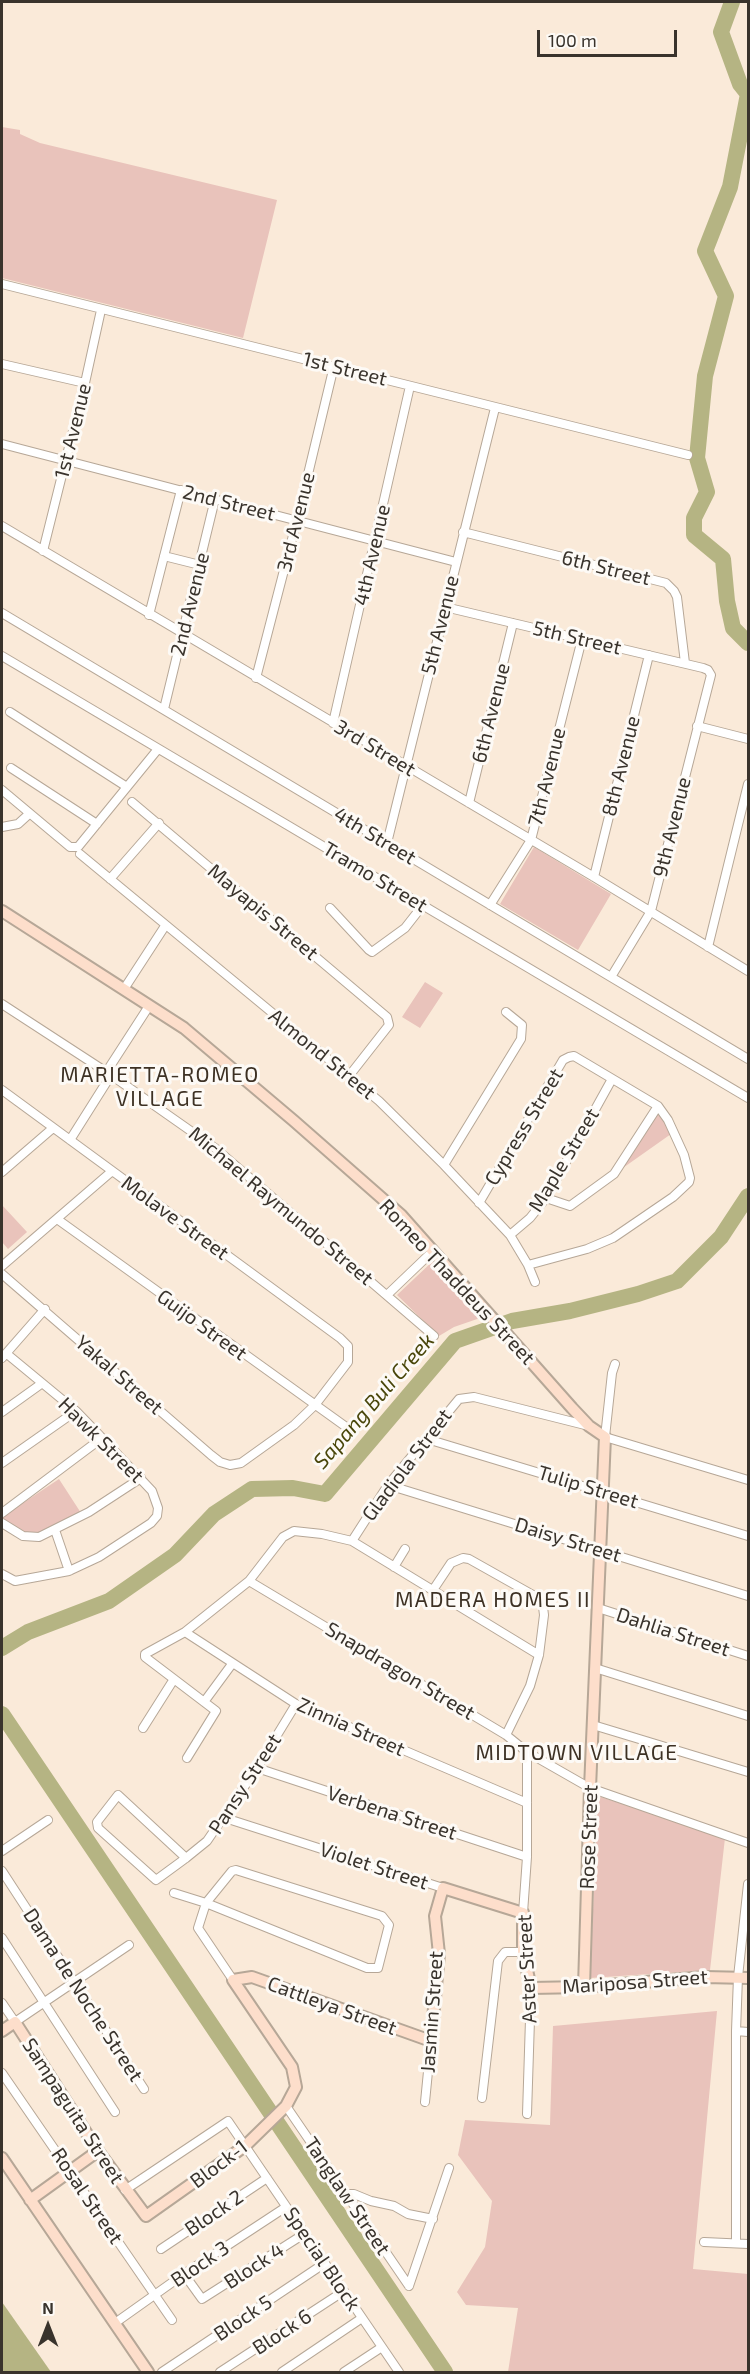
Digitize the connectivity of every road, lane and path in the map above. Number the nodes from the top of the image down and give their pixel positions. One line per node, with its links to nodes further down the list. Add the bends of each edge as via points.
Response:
1 (2, 284): 2 (street, 1st Street)
2 (101, 310): 4 (street, 1st Street); 5 (street, 1st Avenue)
3 (2, 364): 5 (street)
4 (334, 366): 6 (street, 1st Street); 13 (street, 3rd Avenue)
5 (85, 383): 10 (street, 1st Avenue)
6 (410, 386): 7 (street, 1st Street); 16 (street, 4th Avenue)
7 (495, 408): 9 (street, 1st Street); 15 (street, 5th Avenue)
8 (2, 444): 10 (street, 2nd Street)
9 (688, 455)
10 (66, 461): 11 (street, 2nd Street); 17 (street, 1st Avenue)
11 (181, 490): 12 (street, 2nd Street); 18 (street)
12 (215, 499): 13 (street, 2nd Street); 20 (street, 2nd Avenue)
13 (297, 520): 16 (street, 2nd Street); 31 (street, 3rd Avenue)
14 (2, 526): 17 (street, 3rd Street)
15 (463, 532): 19 (street, 5th Avenue); 29 (street, 6th Street, via 666,583 677,597)
16 (376, 540): 19 (street, 2nd Street); 34 (street, 4th Avenue)
17 (43, 551): 23 (street, 3rd Street)
18 (164, 556): 20 (street); 23 (street)
19 (456, 562): 21 (street, 5th Avenue)
20 (200, 565): 25 (street, 2nd Avenue)
21 (445, 607): 24 (street, 5th Street); 38 (street, 5th Avenue)
22 (2, 613): 32 (street, 4th Street)
23 (149, 615): 25 (street, 3rd Street)
24 (513, 623): 26 (street, 5th Street); 44 (street, 6th Avenue)
25 (183, 635): 31 (street, 3rd Street); 32 (street, 2nd Avenue)
26 (582, 639): 27 (street, 5th Street); 49 (street, 7th Avenue)
27 (649, 655): 29 (street, 5th Street); 52 (street, 8th Avenue)
28 (2, 656): 37 (street, Tramo Street)
29 (685, 663): 30 (street, 5th Street)
30 (708, 670): 35 (street, 9th Avenue, via 710,680)
31 (256, 678): 34 (street, 3rd Street)
32 (164, 709): 50 (street, 4th Street)
33 (10, 712): 41 (street)
34 (333, 723): 38 (street, 3rd Street)
35 (697, 726): 36 (street); 58 (street, 9th Avenue)
36 (748, 739)
37 (158, 749): 41 (street); 55 (street, Tramo Street)
38 (405, 766): 44 (street, 3rd Street); 50 (street, 5th Avenue)
39 (11, 768): 46 (street)
40 (748, 784): 60 (street)
41 (127, 786): 46 (street)
42 (2, 790): 45 (street)
43 (132, 802): 47 (street, Mayapis Street)
44 (469, 803): 49 (street, 3rd Street)
45 (29, 814): 46 (street, via 70,847 78,847); 48 (street, via 18,824)
46 (97, 824)
47 (159, 824): 53 (street); 69 (street, Mayapis Street, via 387,1017 389,1025)
48 (2, 827)
49 (531, 840): 52 (street, 3rd Street); 54 (street, 7th Avenue)
50 (387, 843): 54 (street, 4th Street)
51 (80, 854): 53 (street, Almond Street)
52 (594, 877): 58 (street, 3rd Street)
53 (110, 879): 59 (street, Almond Street)
54 (490, 904): 62 (street, 4th Street)
55 (423, 906): 56 (street, via 405,928 372,952); 72 (street, Tramo Street)
56 (330, 908)
57 (2, 911): 63 (street, Romeo Thaddeus Street)
58 (651, 911): 60 (street, 3rd Street); 62 (street, 9th Avenue)
59 (165, 926): 63 (street); 69 (street, Almond Street)
60 (708, 947): 61 (street, 3rd Street)
61 (748, 971)
62 (611, 977): 67 (street, 4th Street)
63 (124, 989): 65 (street, Romeo Thaddeus Street)
64 (2, 1004): 68 (street, Michael Raymundo Street)
65 (149, 1006): 68 (street); 83 (street, Romeo Thaddeus Street, via 184,1028 294,1121 400,1215)
66 (506, 1012): 76 (street, via 522,1025 521,1039)
67 (748, 1059)
68 (109, 1073): 75 (street); 88 (street, Michael Raymundo Street, via 222,1154)
69 (349, 1076): 76 (street, Almond Street)
70 (612, 1079): 73 (street); 79 (street, Maple Street); 80 (street, Cypress Street, via 574,1056 563,1060)
71 (2, 1090): 74 (street, Molave Street)
72 (748, 1098)
73 (658, 1106): 79 (street, via 614,1174 570,1206); 84 (street, via 684,1155 689,1182 613,1238)
74 (53, 1128): 75 (street, Molave Street); 77 (street)
75 (70, 1140): 78 (street, Molave Street)
76 (444, 1165): 80 (street, Almond Street)
77 (2, 1172)
78 (111, 1172): 81 (street); 94 (street, Molave Street, via 348,1346 348,1362)
79 (546, 1198): 82 (street, Maple Street)
80 (479, 1203): 82 (street, Almond Street)
81 (57, 1218): 85 (street); 94 (street, Guijo Street)
82 (510, 1235): 84 (street, Almond Street)
83 (433, 1251): 88 (street); 97 (street, Romeo Thaddeus Street)
84 (528, 1265): 87 (street, Almond Street)
85 (2, 1266)
86 (2, 1274): 89 (street, Yakal Street)
87 (535, 1282)
88 (387, 1295): 90 (street, Michael Raymundo Street)
89 (45, 1309): 91 (street); 94 (street, Yakal Street, via 220,1462 241,1463)
90 (434, 1336)
91 (4, 1356): 93 (street, Hawk Street)
92 (615, 1364): 99 (street, Rose Street)
93 (41, 1384): 95 (street); 96 (street, Hawk Street)
94 (315, 1405): 98 (street, Guijo Street)
95 (2, 1412)
96 (76, 1412): 100 (street, Hawk Street); 102 (street)
97 (589, 1426): 99 (street, Gladiola Street); 101 (street, Gladiola Street, via 466,1396 453,1404)
98 (349, 1430)
99 (605, 1437): 104 (street, Gladiola Street); 106 (street, Rose Street)
100 (102, 1438): 103 (street, Hawk Street); 107 (street)
101 (427, 1439): 105 (street, Gladiola Street); 106 (street, Tulip Street)
102 (2, 1463)
103 (141, 1478): 109 (street); 115 (street, Hawk Street, via 152,1491 157,1516 99,1557)
104 (748, 1480)
105 (388, 1485): 111 (street, Gladiola Street); 113 (street, Daisy Street)
106 (604, 1491): 110 (street, Tulip Street); 113 (street, Rose Street)
107 (2, 1513)
108 (2, 1523): 109 (street, via 23,1536 39,1537)
109 (56, 1530): 115 (street)
110 (748, 1536)
111 (352, 1541): 114 (street); 117 (street, Gladiola Street, via 310,1532 288,1533)
112 (405, 1549): 114 (street)
113 (600, 1550): 119 (street, Daisy Street); 120 (street, Rose Street)
114 (394, 1567): 118 (street)
115 (69, 1571): 116 (street, Hawk Street, via 15,1581)
116 (2, 1574)
117 (249, 1581): 121 (street, Gladiola Street); 132 (street, Snapdragon Street)
118 (433, 1590): 122 (street); 122 (street, via 451,1563 463,1558 533,1595 543,1607)
119 (748, 1596)
120 (598, 1608): 123 (street, Dahlia Street); 125 (street, Rose Street)
121 (185, 1632): 124 (street, Zinnia Street); 126 (street, Gladiola Street, via 145,1657)
122 (539, 1654): 132 (street, via 530,1686)
123 (748, 1656)
124 (232, 1664): 127 (street); 128 (street, Zinnia Street)
125 (595, 1668): 129 (street); 130 (street, Rose Street)
126 (174, 1679): 127 (street); 131 (street)
127 (204, 1702): 134 (street, via 216,1711)
128 (296, 1704): 135 (street, Pansy Street); 138 (street, Zinnia Street)
129 (748, 1716)
130 (593, 1725): 136 (street); 137 (street, Rose Street)
131 (143, 1728)
132 (506, 1735): 133 (street, Snapdragon Street)
133 (527, 1752): 137 (street, Snapdragon Street); 138 (street, Aster Street)
134 (187, 1758)
135 (257, 1768): 139 (street, Pansy Street); 143 (street, Verbena Street)
136 (748, 1772)
137 (590, 1788): 141 (street, Snapdragon Street); 157 (street, Rose Street)
138 (527, 1803): 143 (street, Aster Street)
139 (225, 1818): 144 (street, Pansy Street, via 207,1841); 147 (street, Violet Street)
140 (48, 1820): 142 (street)
141 (748, 1842)
142 (2, 1851)
143 (527, 1857): 150 (street, Aster Street)
144 (186, 1858): 144 (street, Pansy Street, via 118,1795 97,1822 98,1828 156,1880)
145 (2, 1871): 156 (street, Dama de Noche Street)
146 (748, 1884): 154 (street)
147 (443, 1888): 150 (street, Violet Street); 165 (street, Jasmin Street, via 435,1916 439,1954)
148 (174, 1893): 149 (street)
149 (206, 1903): 149 (street, via 228,1874 236,1870 382,1916 389,1925 378,1968 372,1969); 155 (street, via 198,1928)
150 (523, 1913): 153 (street, Aster Street)
151 (2, 1938): 159 (street)
152 (129, 1945): 156 (street)
153 (523, 1952): 158 (street, Aster Street); 168 (street, via 505,1952 498,1961)
154 (743, 1977): 157 (street, Mariposa Street); 163 (street)
155 (233, 1980): 165 (street, Cattleya Street, via 252,1977); 170 (street, via 292,2067 296,2087)
156 (73, 1983): 159 (street); 167 (street, Dama de Noche Street)
157 (584, 1987): 158 (street, Mariposa Street)
158 (531, 1988): 172 (street, Aster Street)
159 (44, 2002): 161 (street); 171 (street)
160 (2, 2003): 161 (street, Sampaguita Street)
161 (15, 2022): 162 (street); 174 (street, Sampaguita Street)
162 (2, 2031)
163 (736, 2031): 164 (street); 187 (street)
164 (748, 2032)
165 (431, 2041): 169 (street, Jasmin Street)
166 (2, 2073): 177 (street, Rosal Street)
167 (144, 2089)
168 (482, 2098)
169 (425, 2102)
170 (286, 2106): 173 (street, Block-1); 180 (street, Tanglaw Street)
171 (115, 2112)
172 (527, 2114)
173 (245, 2146): 178 (street, Special Block); 179 (street, Special Block, via 226,2121); 183 (street, Block-1)
174 (98, 2151): 177 (street); 179 (street, Sampaguita Street)
175 (2, 2158): 181 (street)
176 (449, 2168): 184 (street)
177 (70, 2171): 181 (street); 193 (street, Rosal Street)
178 (267, 2178): 182 (street, Special Block); 189 (street, Block 2)
179 (125, 2190): 183 (street, Sampaguita Street)
180 (347, 2197): 184 (street, via 354,2194); 184 (street, Tanglaw Street, via 410,2286)
181 (30, 2200): 196 (street)
182 (286, 2207): 185 (street, Special Block); 191 (street, Block 3)
183 (147, 2216)
184 (433, 2219)
185 (304, 2234): 190 (street, Special Block); 191 (street, Block 4, via 204,2299)
186 (704, 2242): 187 (street)
187 (736, 2242): 188 (street)
188 (748, 2244)
189 (161, 2249)
190 (325, 2263): 192 (street, Special Block); 199 (street, Block 5)
191 (184, 2274): 193 (street, Block 3)
192 (344, 2291): 194 (street, Special Block); 200 (street, Block 6)
193 (155, 2295): 195 (street, Rosal Street); 196 (street, Block 3)
194 (362, 2318): 197 (street, Special Block); 201 (street)
195 (172, 2320)
196 (115, 2323): 198 (street)
197 (382, 2348): 202 (street); 203 (street, Special Block)
198 (148, 2373)
199 (162, 2373)
200 (220, 2373)
201 (282, 2373)
202 (344, 2373)
203 (399, 2373)

